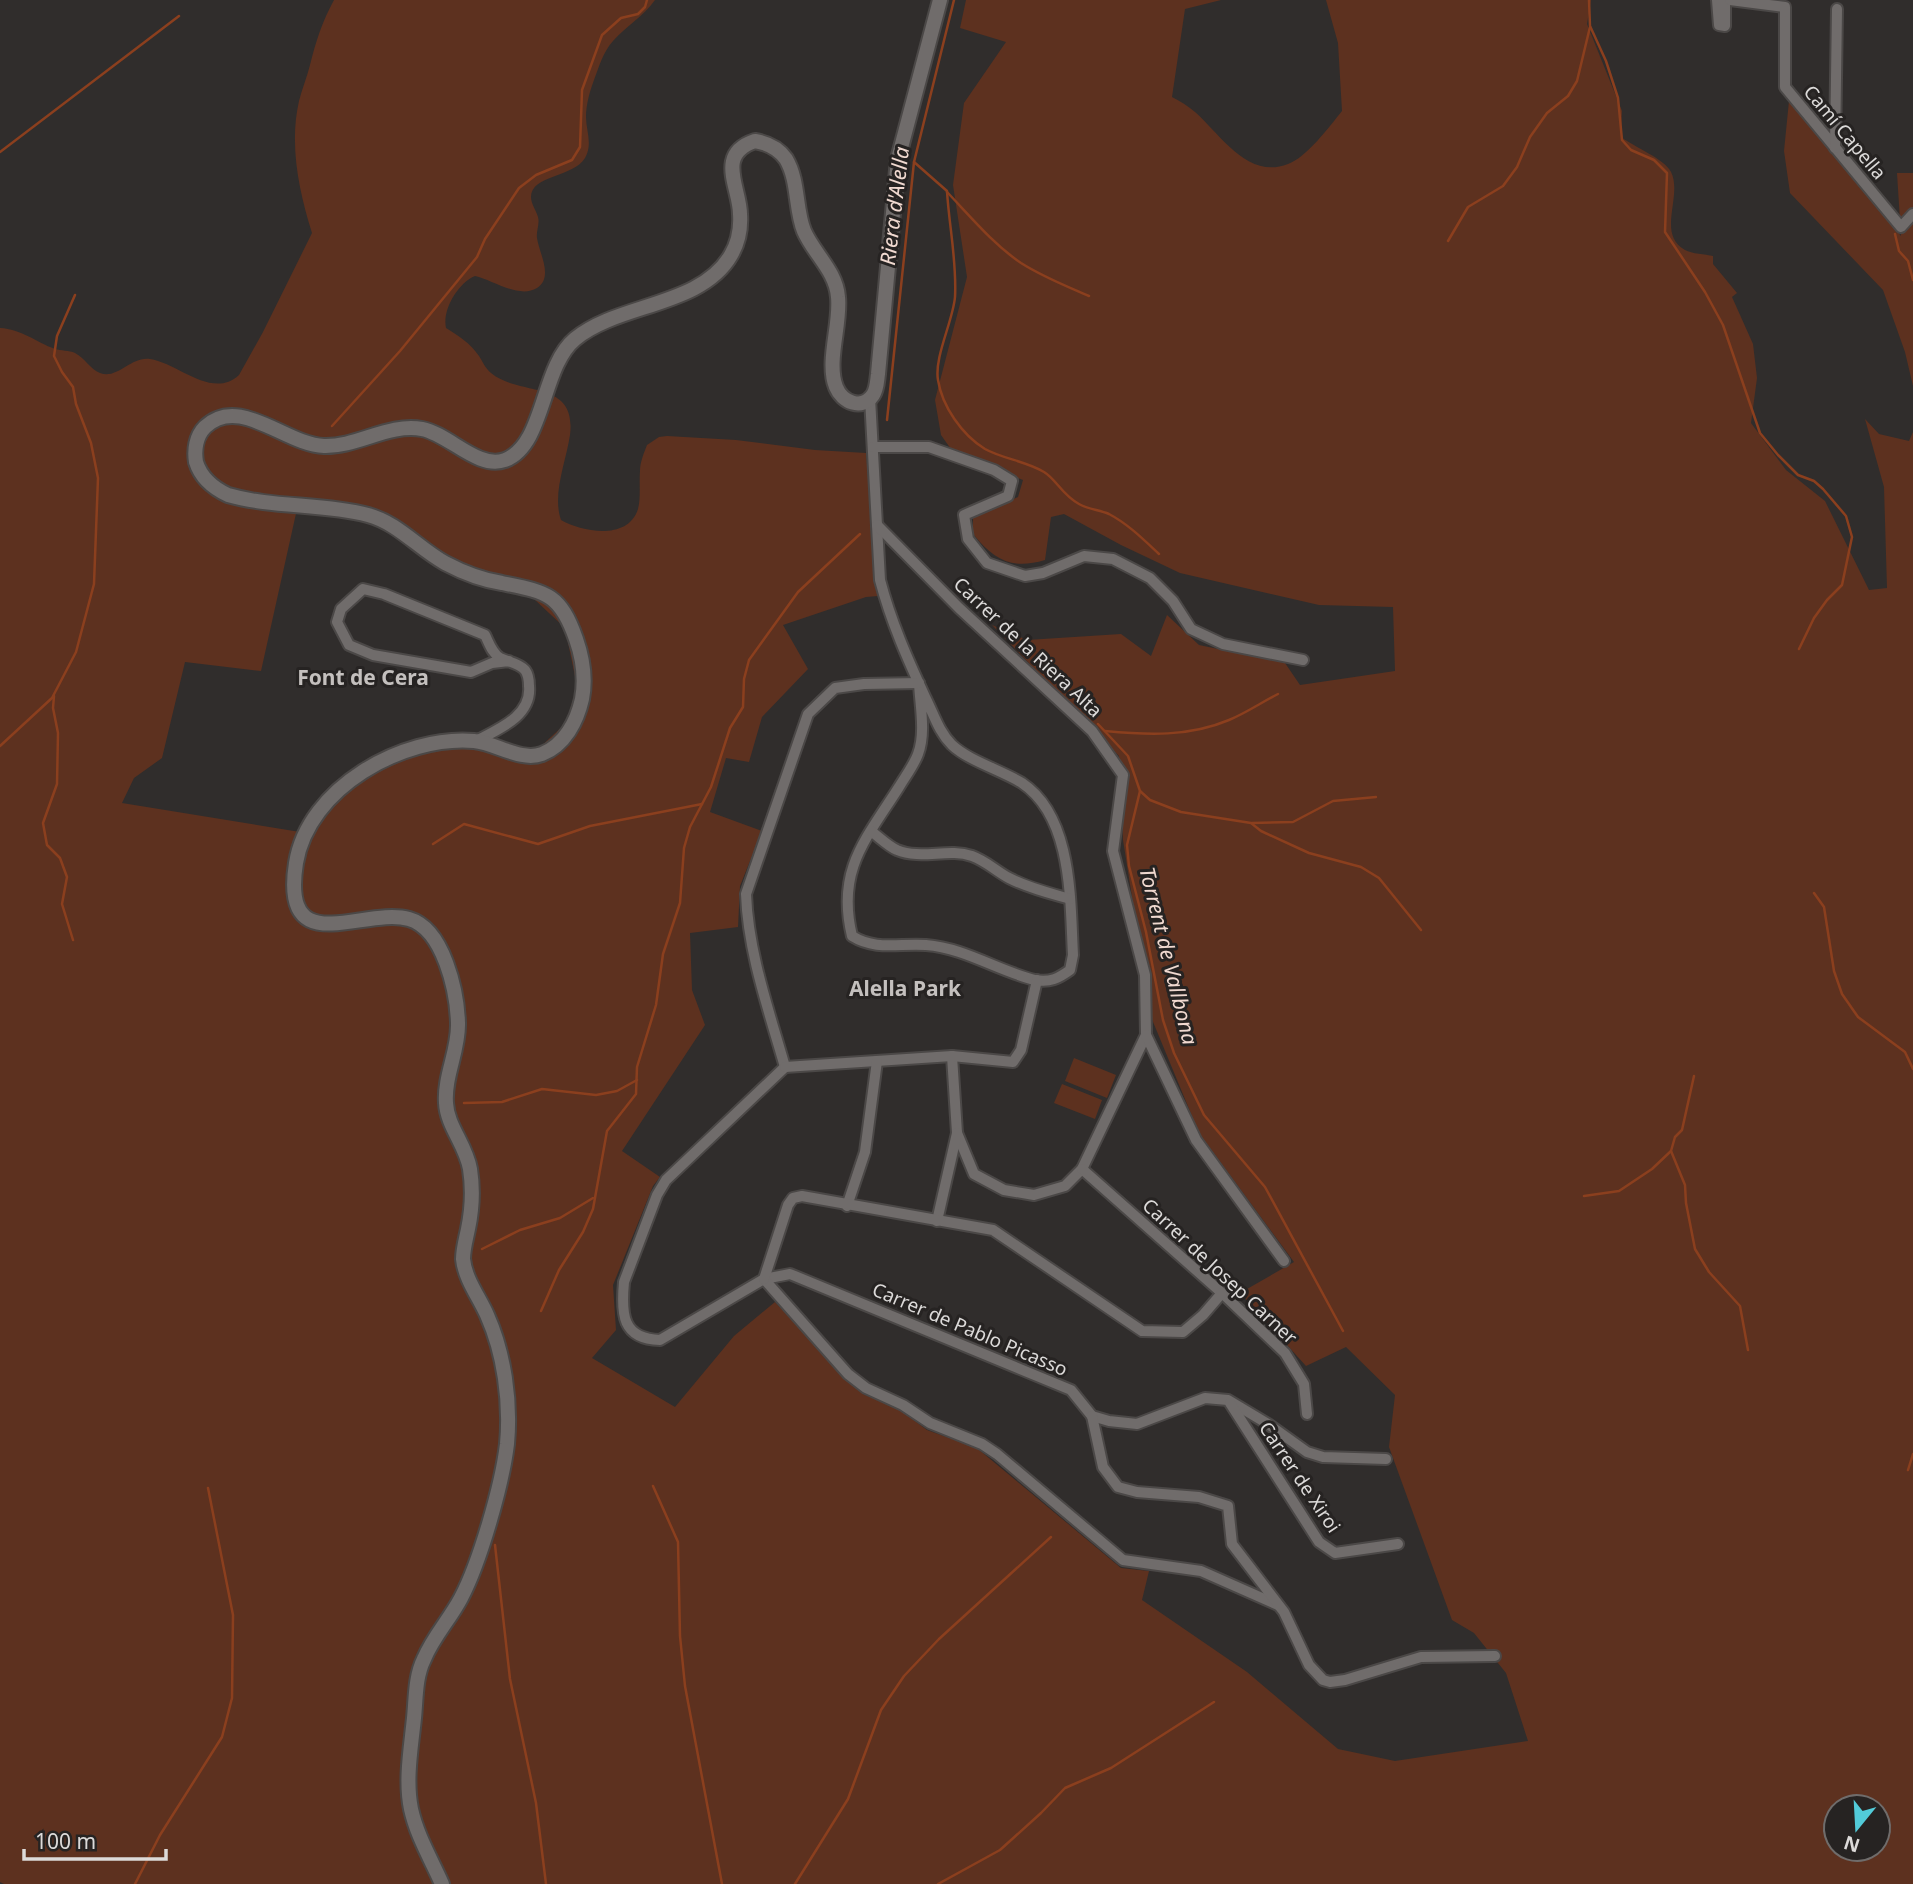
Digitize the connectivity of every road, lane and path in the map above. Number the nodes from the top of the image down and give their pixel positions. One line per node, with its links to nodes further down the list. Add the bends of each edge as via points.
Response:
1 (940, 0): 7 (main road, via 898,159 878,374 874,394)
2 (1717, 0): 3 (street, Camí Capella, via 1718,25 1725,26)
3 (1727, 0): 5 (street, Camí Capella, via 1785,7 1785,87)
4 (1837, 9): 5 (street)
5 (1835, 148): 6 (street, Camí Capella, via 1901,227)
6 (1913, 215)
7 (864, 401): 8 (street); 13 (main road, via 844,399 834,385 836,286 804,230 785,158 773,147 755,141 733,160 741,213 739,235 725,264 700,285 595,327 569,345 556,364 526,443 506,460 481,459 422,429 324,446 245,417 226,416 207,425 197,439 197,462 204,477 220,491 238,498 378,518 443,562 471,575 531,588 559,604 569,620 584,672 580,708 568,734 553,748 534,756)
8 (873, 447): 9 (street); 10 (street, via 929,447 1012,481 1008,496 964,514 968,538 986,563 1025,576 1084,556 1113,559 1150,578 1173,601 1191,629 1223,644)
9 (877, 525): 12 (street, via 880,580 903,651); 17 (street, Carrer de la Riera Alta, via 1093,731 1123,775 1113,851 1145,975)
10 (1303, 660)
11 (509, 661): 11 (street, via 471,672 373,655 349,645 337,622 341,609 363,589 479,632 499,657); 13 (street, via 525,671 530,699 525,709 501,728)
12 (919, 683): 14 (street, via 919,753); 15 (street, via 942,733 954,747 1024,784 1046,808 1067,865); 20 (street, via 835,688 808,715 746,894 760,976)
13 (476, 741): 35 (main road, via 408,750 370,766 318,812 302,841 295,867 296,899 316,923 402,917 423,926 440,950 455,995 457,1039 445,1101 448,1118 465,1147 471,1176 464,1264 499,1349 507,1434 476,1563 418,1676 410,1803)
14 (871, 831): 15 (street, via 897,850 971,856 1038,891); 16 (street, via 856,855 847,885 846,914 852,936 882,946 927,945 948,950)
15 (1070, 899): 16 (street, via 1070,970 1056,980)
16 (1037, 981): 18 (street, via 1021,1050 1013,1062)
17 (1146, 1035): 22 (street, Carrer de la Riera Alta); 25 (street, via 1196,1140)
18 (952, 1056): 19 (street); 21 (street)
19 (877, 1061): 20 (street); 23 (street, via 865,1152)
20 (785, 1067): 26 (street, via 666,1180 624,1282 626,1320 631,1332 660,1340)
21 (957, 1133): 22 (street, via 974,1174 1004,1190 1034,1195 1065,1186); 24 (street)
22 (1082, 1169): 27 (street, Carrer de Josep Carner)
23 (847, 1206): 24 (street); 26 (street, via 793,1198)
24 (937, 1221): 27 (street, via 993,1230 1142,1331 1183,1332)
25 (1284, 1261)
26 (764, 1279): 30 (street, Carrer de Pablo Picasso, via 790,1274 1071,1390); 33 (street, via 848,1374 930,1423 998,1454 1123,1560 1191,1568)
27 (1222, 1293): 29 (street, Carrer de Josep Carner, via 1285,1353 1304,1384)
28 (1228, 1400): 30 (street, via 1205,1398 1137,1424); 31 (street, via 1307,1452 1335,1458); 32 (street, Carrer de Xiroi, via 1319,1542 1335,1553)
29 (1307, 1414)
30 (1092, 1416): 33 (street, via 1103,1467 1118,1488 1199,1497 1228,1506 1232,1544)
31 (1386, 1459)
32 (1398, 1544)
33 (1278, 1605): 34 (street, via 1309,1665 1330,1682 1421,1657)
34 (1495, 1656)
35 (442, 1884)

